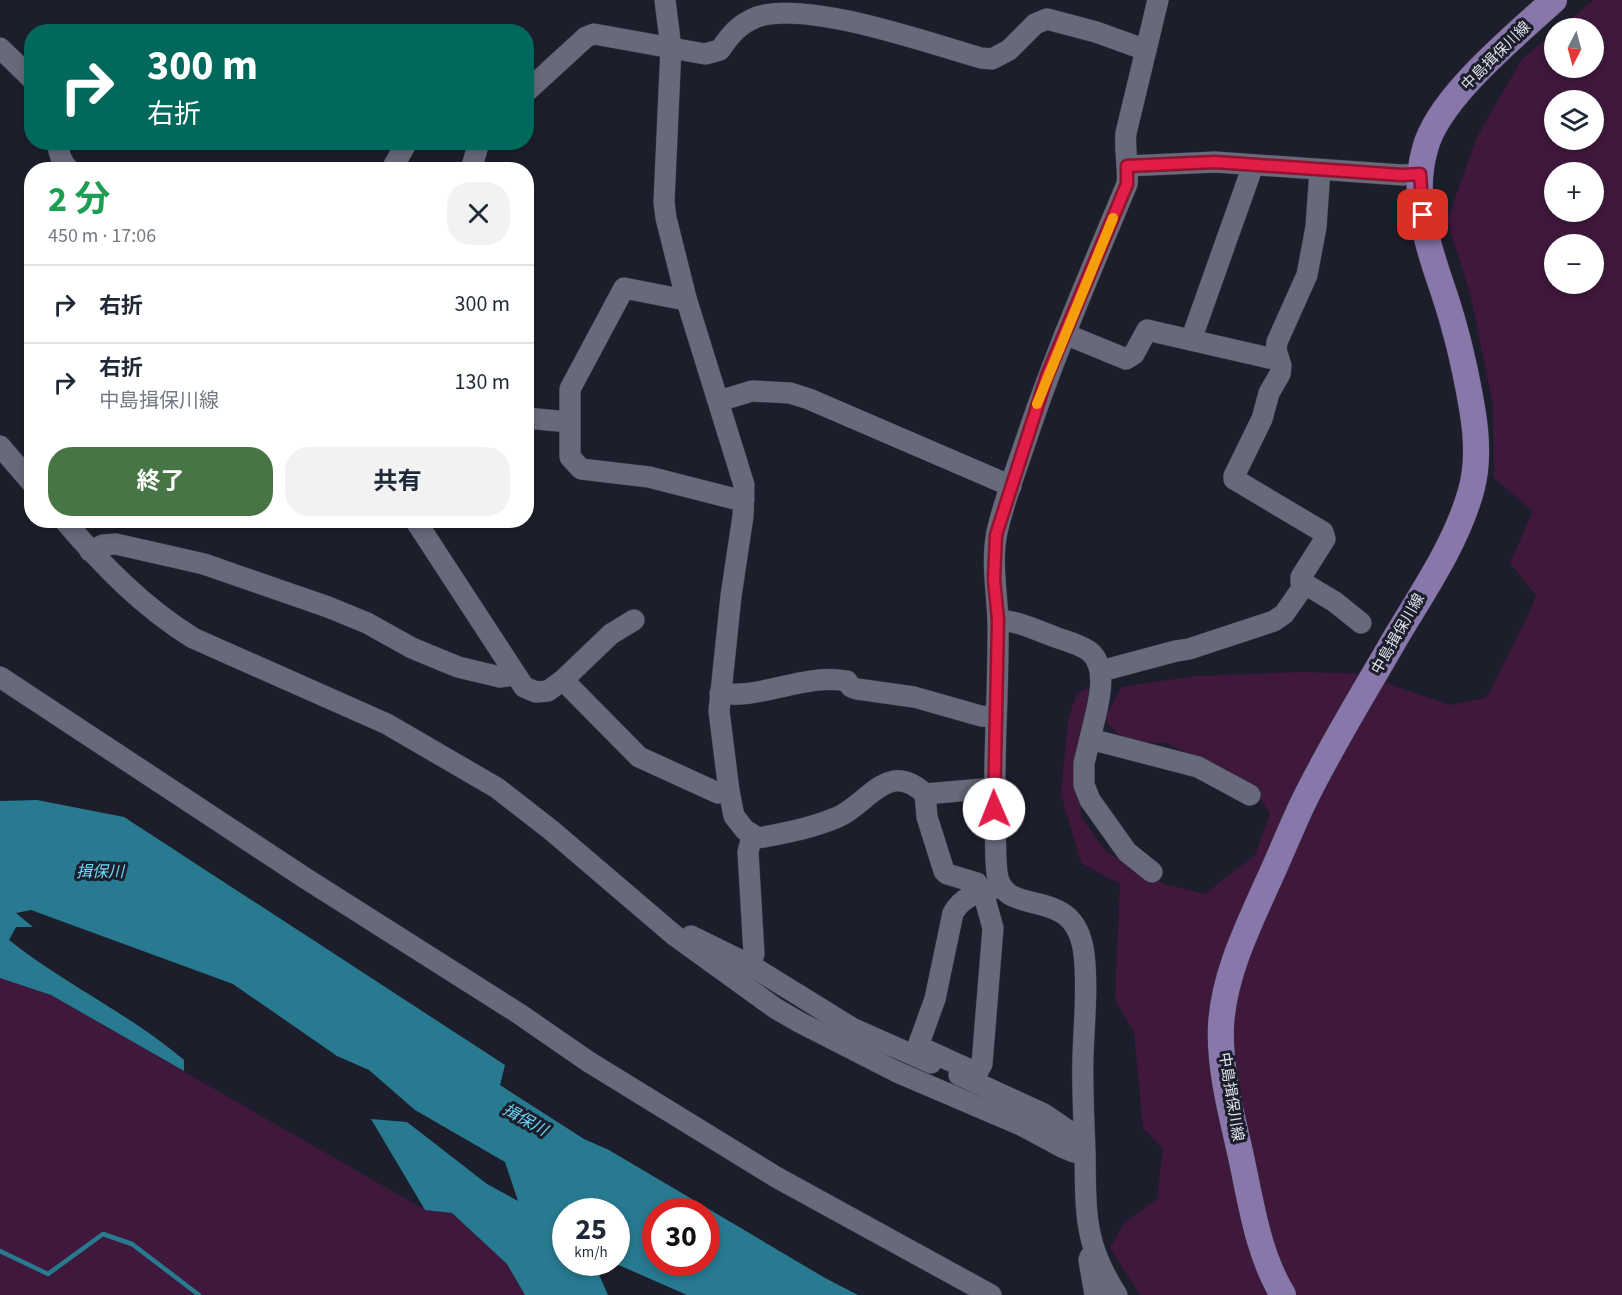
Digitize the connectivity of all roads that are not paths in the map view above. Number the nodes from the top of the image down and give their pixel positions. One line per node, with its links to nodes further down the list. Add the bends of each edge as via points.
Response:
1 (665, 0): 5 (street)
2 (1158, 0): 6 (street)
3 (1554, 0): 12 (main road, 中島揖保川線, via 1470,79 1436,124 1425,146)
4 (0, 48): 7 (street)
5 (671, 48): 6 (street, via 705,54 720,50 732,31 757,17 791,13 839,19 981,58 992,59 1009,51 1035,24 1047,19); 8 (street, via 594,34); 13 (street, via 664,202)
6 (1146, 50): 10 (street, via 1126,133)
7 (24, 71)
8 (534, 85)
9 (1251, 165): 10 (street, via 1191,162); 11 (street); 15 (street)
10 (1127, 166): 14 (street, via 1127,184)
11 (1320, 170): 12 (street); 16 (street, via 1316,227 1307,275 1277,342)
12 (1420, 174): 52 (main road, 中島揖保川線, via 1425,233 1455,329 1473,410 1476,451 1472,486 1464,515 1443,557 1303,804 1241,942 1221,1027 1231,1113 1260,1243)
13 (686, 298): 17 (street); 19 (street, via 624,288 570,389)
14 (1065, 334): 15 (street, via 1126,359 1134,354 1147,330); 22 (street)
15 (1191, 340): 16 (street, via 1269,358)
16 (1278, 356): 27 (street, via 1280,374 1234,479 1323,532 1325,538 1301,577)
17 (719, 400): 22 (street, via 752,391 790,393); 23 (street, via 744,485)
18 (534, 419): 19 (street)
19 (569, 422): 23 (street, via 570,457 581,469 650,477)
20 (0, 446): 21 (street)
21 (24, 474)
22 (1011, 486): 29 (street, via 996,535 994,579)
23 (744, 499): 35 (street)
24 (71, 528): 26 (street)
25 (420, 528): 32 (street)
26 (90, 551): 32 (street, via 116,544 204,564 367,622 411,648 458,667 500,677); 45 (street, via 168,622 193,638 387,724 497,788)
27 (1305, 584): 30 (street); 31 (street, via 1284,614 1274,621 1190,649)
28 (634, 620): 34 (street, via 611,634)
29 (998, 620): 31 (street, via 1075,644 1089,651); 36 (street)
30 (1361, 622)
31 (1101, 671): 37 (street)
32 (515, 675): 34 (street, via 524,687 536,692 548,691)
33 (0, 677): 49 (street, via 599,1068 776,1177)
34 (563, 680): 39 (street, via 639,757 718,793)
35 (720, 693): 36 (street, via 735,695 830,678 847,681 857,689 914,697); 39 (street)
36 (995, 717): 38 (street)
37 (1090, 739): 41 (street, via 1198,766); 43 (street, via 1084,785 1090,800 1127,852)
38 (994, 788): 40 (street); 44 (street, via 997,872)
39 (729, 792): 42 (street, via 734,816)
40 (925, 794): 42 (street, via 907,782 882,784 840,816 798,831); 44 (street, via 927,817 944,872)
41 (1250, 795)
42 (752, 836): 46 (street, via 748,852 754,954)
43 (1152, 872)
44 (991, 890): 44 (street, via 968,896 952,913 935,999 918,1046 977,1073 982,1064 993,928); 47 (street, via 1045,904 1071,920 1079,933 1084,954)
45 (674, 935): 46 (street, via 687,935); 47 (street, via 775,1008 841,1045 1068,1150)
46 (750, 965): 47 (street, via 852,1028 1044,1114)
47 (1085, 1145): 48 (street, via 1086,1222)
48 (1094, 1250): 50 (street, via 1089,1260); 51 (street)
49 (991, 1295)
50 (1095, 1295)
51 (1117, 1295)
52 (1283, 1295)

